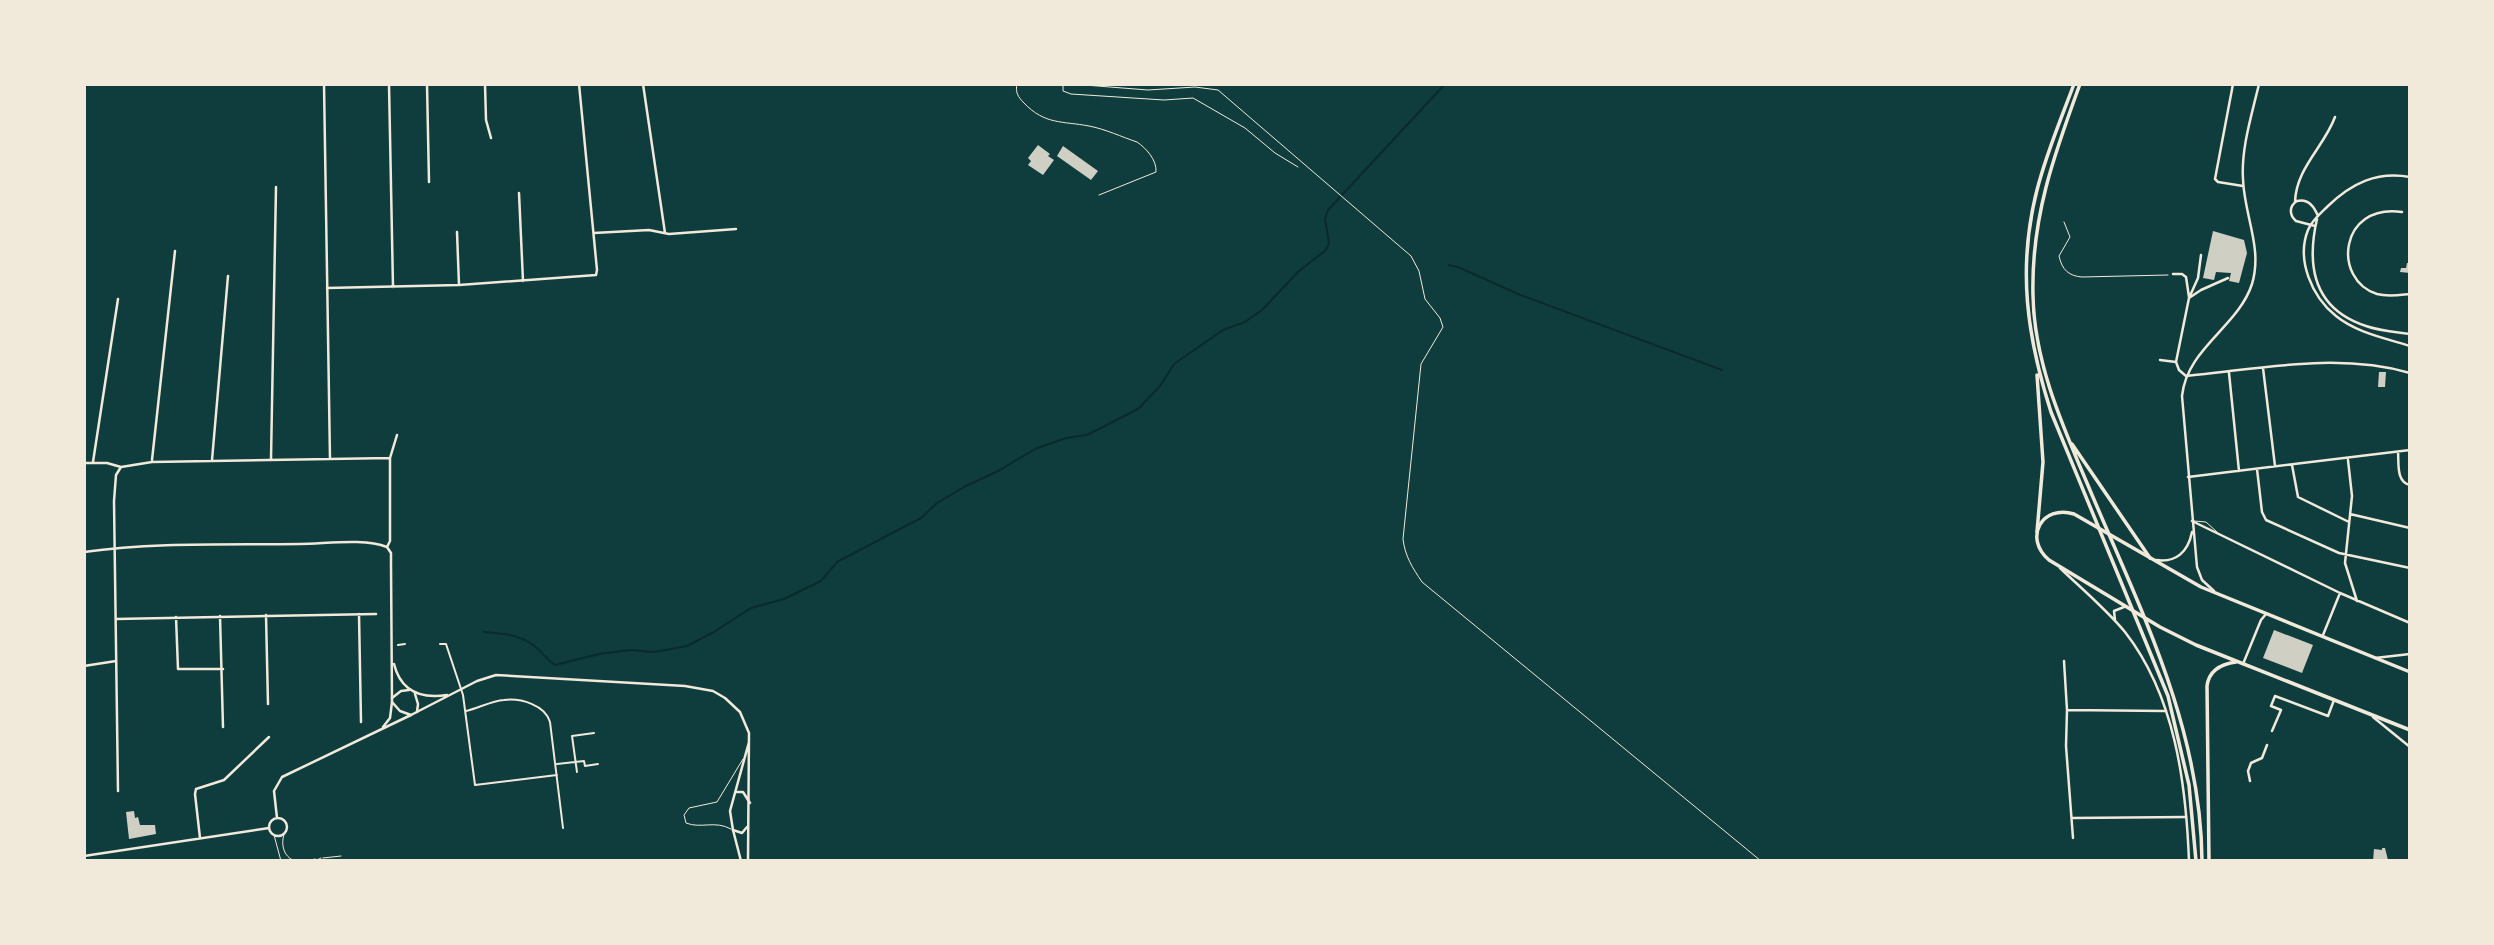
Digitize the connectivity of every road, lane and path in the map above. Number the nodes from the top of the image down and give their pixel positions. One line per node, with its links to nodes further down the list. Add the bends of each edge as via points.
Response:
1 (324, 84): 41 (street)
2 (389, 84): 40 (street)
3 (427, 84): 18 (street)
4 (485, 84): 15 (street)
5 (579, 84): 31 (street)
6 (643, 84): 32 (street)
7 (1017, 84): 22 (lane, via 1020,99 1043,118 1137,142 1155,162 1156,172)
8 (1063, 84): 16 (path, via 1063,91 1071,94 1193,98)
9 (1072, 84): 170 (lane, via 1218,90 1411,256 1425,299 1443,327 1421,364 1417,391 1403,538 1411,567 1422,582)
10 (2074, 84): 51 (main road, via 2037,190 2029,232 2026,299)
11 (2081, 84): 57 (main road, via 2044,188 2033,272 2042,365)
12 (2233, 84): 19 (street, via 2215,177 2218,182)
13 (2259, 84): 19 (street)
14 (2335, 117): 23 (street, via 2300,176)
15 (491, 138)
16 (1298, 167)
17 (2410, 177): 25 (street, via 2385,175 2361,181)
18 (429, 182)
19 (2243, 186): 55 (street, via 2256,251 2252,284)
20 (276, 187): 62 (street)
21 (519, 193): 38 (street)
22 (1099, 195)
23 (2295, 202): 25 (street, via 2309,203); 27 (street, via 2292,217)
24 (2402, 212): 42 (street, via 2379,213 2357,224 2350,242 2350,264 2359,282 2371,292)
25 (2318, 216): 27 (street); 28 (street)
26 (2064, 222): 35 (path, via 2070,237 2059,256 2069,274)
27 (2310, 225): 28 (street); 47 (street, via 2305,260 2319,297 2349,326)
28 (2315, 226): 45 (street, via 2313,270 2329,301 2356,322)
29 (736, 229): 32 (street)
30 (457, 232): 39 (street)
31 (594, 233): 32 (street); 38 (street, via 596,275)
32 (664, 233)
33 (175, 251): 66 (street)
34 (2201, 255): 43 (street)
35 (2173, 274): 43 (street, via 2186,276)
36 (228, 276): 64 (street)
37 (2228, 278): 43 (street)
38 (523, 281): 39 (street)
39 (459, 285): 40 (street)
40 (393, 287): 41 (street)
41 (327, 288): 63 (street)
42 (2410, 295)
43 (2189, 298): 50 (street)
44 (118, 299): 65 (street)
45 (2402, 333): 46 (street); 47 (street)
46 (2410, 334)
47 (2400, 343): 48 (street)
48 (2410, 346)
49 (2160, 360): 50 (street)
50 (2176, 362): 55 (street)
51 (2036, 366): 80 (main road, via 2043,437); 172 (main road, via 2168,696 2181,747)
52 (2263, 368): 53 (street); 54 (street, via 2337,363); 70 (street)
53 (2229, 372): 55 (street); 72 (street)
54 (2410, 373)
55 (2186, 376): 73 (street, via 2182,402)
56 (397, 435): 60 (street)
57 (2067, 436): 85 (main road); 173 (main road, via 2168,673 2188,748)
58 (2410, 450): 59 (street)
59 (2398, 452): 61 (street); 74 (street, via 2400,479)
60 (390, 458): 63 (street); 81 (street)
61 (2348, 458): 68 (street); 75 (street)
62 (271, 459): 63 (street); 64 (street)
63 (330, 459)
64 (212, 460): 66 (street)
65 (93, 462): 67 (street); 69 (street)
66 (152, 462): 69 (street)
67 (84, 463)
68 (2292, 465): 70 (street); 77 (street, via 2298,497)
69 (121, 467): 82 (street, via 115,483)
70 (2275, 467): 71 (street)
71 (2257, 469): 72 (street); 84 (street, via 2266,520)
72 (2239, 471): 73 (street)
73 (2188, 477): 76 (street)
74 (2410, 485)
75 (2350, 514): 77 (street); 78 (street)
76 (2192, 521): 79 (street); 88 (street)
77 (2349, 522): 84 (street)
78 (2410, 528)
79 (2192, 529): 85 (street, via 2188,548 2179,557); 89 (street, via 2198,573)
80 (2037, 532): 85 (main road, via 2049,516 2067,512); 86 (main road, via 2043,555)
81 (387, 547): 82 (street, via 368,543); 107 (street, via 391,553)
82 (114, 548): 83 (street); 98 (street)
83 (84, 552)
84 (2345, 555): 87 (street); 90 (street)
85 (2150, 558): 89 (main road)
86 (2058, 567): 91 (main road); 99 (street)
87 (2410, 568)
88 (2340, 593): 90 (street); 101 (street)
89 (2220, 595): 94 (main road)
90 (2357, 601): 100 (street)
91 (2127, 607): 99 (street, via 2113,611); 110 (main road, via 2177,636)
92 (359, 614): 93 (street); 95 (street); 127 (street)
93 (376, 614)
94 (2266, 614): 101 (main road); 111 (street)
95 (266, 615): 96 (street); 120 (street)
96 (220, 616): 97 (street); 113 (street)
97 (176, 617): 98 (street); 113 (street, via 178,670)
98 (116, 619): 108 (street)
99 (2117, 622): 123 (street, via 2146,664)
100 (2410, 622)
101 (2323, 636): 106 (main road)
102 (405, 644): 104 (street)
103 (440, 644): 122 (street, via 446,643)
104 (398, 645)
105 (2410, 654): 106 (street)
106 (2374, 658): 114 (main road)
107 (392, 659): 115 (street, via 396,674); 118 (street)
108 (116, 661): 112 (street); 144 (street)
109 (2064, 661): 121 (street)
110 (2238, 662): 111 (main road); 174 (main road, via 2216,668 2207,686)
111 (2244, 664): 119 (main road)
112 (84, 666)
113 (223, 668): 128 (street)
114 (2410, 672)
115 (409, 690): 116 (street); 118 (street)
116 (415, 694): 117 (street); 124 (street)
117 (450, 695): 124 (street); 134 (street, via 503,675 685,685 721,695 735,706)
118 (392, 700): 126 (street, via 400,711); 129 (street, via 390,719)
119 (2334, 700): 125 (main road); 131 (street, via 2328,716 2275,696 2271,706 2280,710)
120 (268, 704)
121 (2067, 710): 123 (street); 149 (street)
122 (466, 711): 139 (street, via 505,700 543,709 550,722); 142 (street, via 475,785)
123 (2166, 711): 147 (street)
124 (417, 712): 126 (street)
125 (2368, 713): 130 (main road); 136 (street)
126 (411, 715): 129 (street)
127 (361, 722)
128 (223, 727)
129 (380, 729): 148 (street, via 280,778 274,792)
130 (2410, 730)
131 (2272, 731)
132 (594, 733): 138 (street, via 572,736)
133 (269, 737): 156 (street, via 222,781 196,789)
134 (750, 739): 137 (street); 146 (street)
135 (2267, 745): 143 (street, via 2262,758 2251,763)
136 (2410, 747)
137 (746, 754): 145 (street); 153 (lane, via 717,802 689,808 684,815 692,826 718,824)
138 (576, 762): 139 (street); 140 (street); 141 (street)
139 (555, 764): 142 (street)
140 (598, 764)
141 (577, 772)
142 (557, 775): 152 (street)
143 (2250, 780)
144 (118, 791)
145 (734, 794): 146 (street, via 742,791); 153 (street, via 730,811)
146 (750, 803): 150 (street)
147 (2186, 817): 149 (street); 171 (street)
148 (277, 818): 151 (street); 154 (street, via 286,824)
149 (2073, 818): 157 (street)
150 (749, 825): 153 (street, via 741,833); 169 (street)
151 (269, 828): 155 (street); 156 (street)
152 (563, 828)
153 (733, 830): 168 (street)
154 (285, 832): 155 (street); 165 (lane, via 283,848)
155 (274, 835): 164 (lane)
156 (200, 838): 158 (street)
157 (2073, 838)
158 (93, 854): 159 (street); 163 (street)
159 (84, 856)
160 (341, 856): 161 (lane)
161 (323, 858): 162 (lane); 167 (lane)
162 (316, 860): 166 (lane)
163 (95, 861)
164 (281, 861)
165 (295, 861)
166 (306, 861)
167 (326, 861)
168 (741, 861)
169 (748, 861)
170 (1761, 861)
171 (2189, 861)
172 (2196, 861)
173 (2202, 861)
174 (2209, 861)

